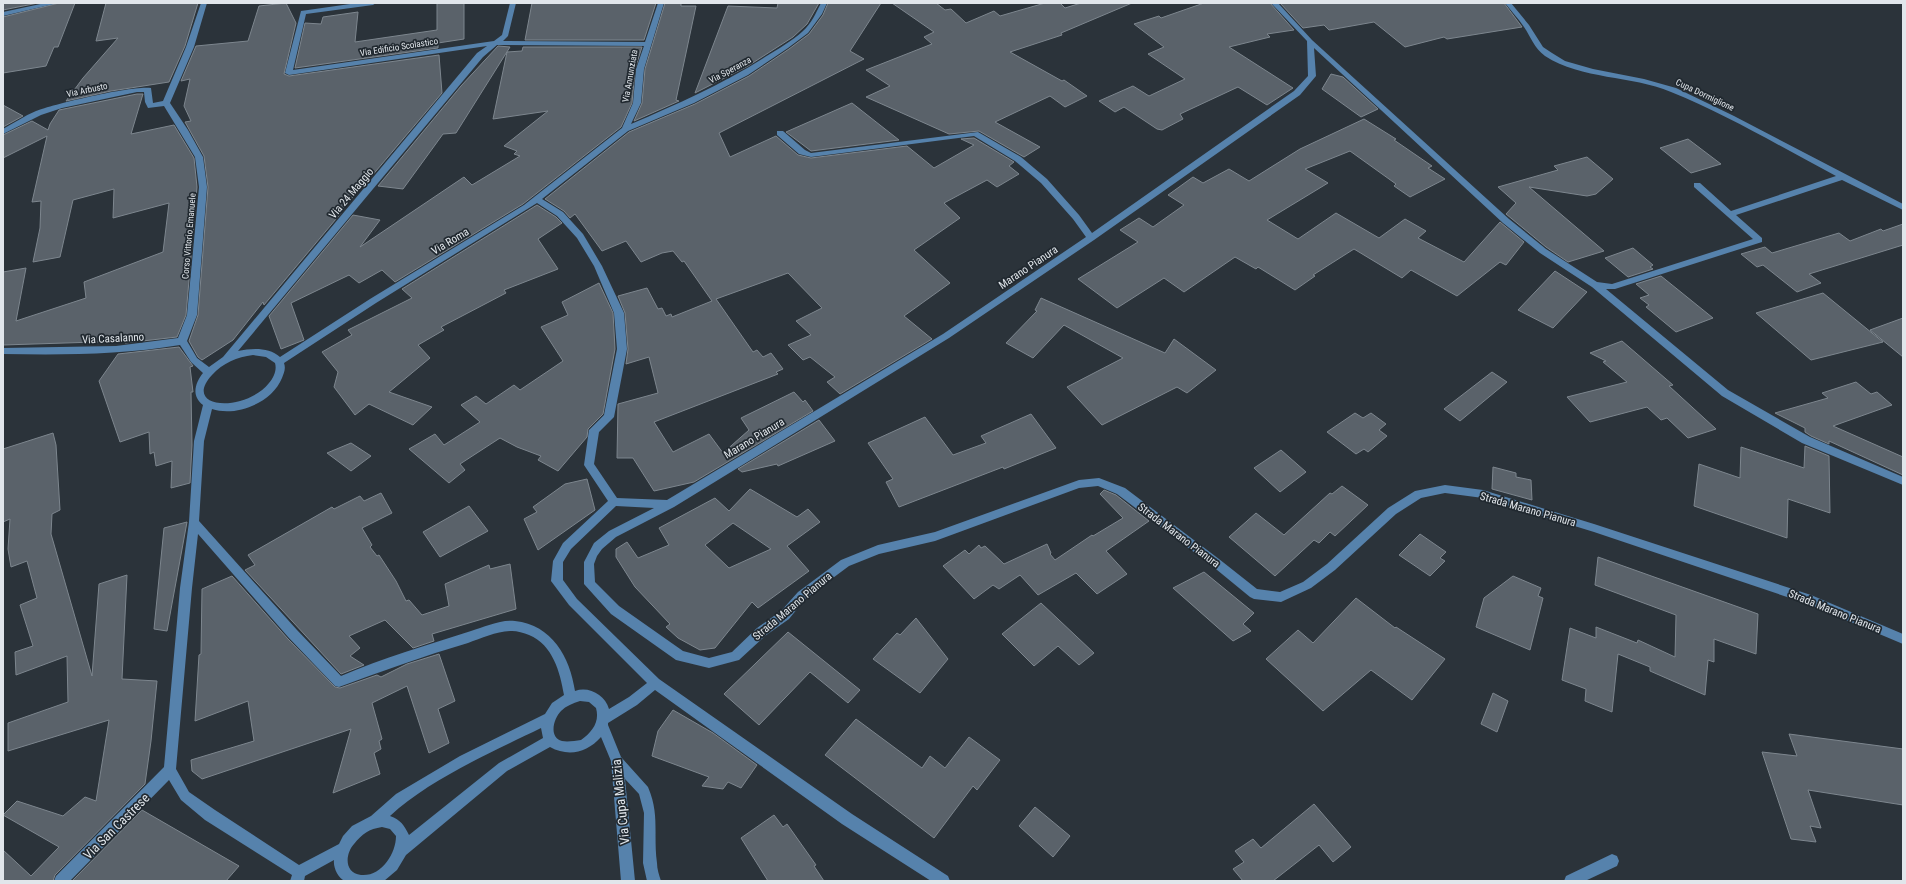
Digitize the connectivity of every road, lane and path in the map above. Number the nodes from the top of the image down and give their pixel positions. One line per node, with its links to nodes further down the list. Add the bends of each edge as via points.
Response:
1 (56, 3): 9 (street)
2 (204, 3): 13 (street, via 190,47)
3 (373, 3): 11 (street, Via Edificio Scolastico, via 303,12 289,73)
4 (513, 3): 11 (street, Via 24 Maggio, via 505,36)
5 (661, 3): 12 (street, Via Annunziata)
6 (824, 3): 14 (street, Via Speranza, via 816,20 806,32 745,74 691,101)
7 (1274, 3): 10 (street)
8 (1508, 3): 17 (street, Cupa Dormiglione, via 1528,27 1535,43 1547,54 1566,64 1640,78 1673,90)
9 (3, 14)
10 (1310, 41): 22 (street, Marano Pianura, via 1312,76 1297,93); 23 (street, via 1506,221 1544,251)
11 (495, 43): 12 (street, Via Edificio Scolastico); 26 (street, Via 24 Maggio, via 480,55)
12 (646, 44): 14 (street, Via Annunziata, via 640,69 637,103)
13 (166, 103): 15 (street, Via Arbusto, via 152,106 148,90 137,90 60,106 38,113); 24 (street, Corso Vittorio Emanuele, via 199,157 203,187 192,315)
14 (625, 129): 19 (street, Via Roma)
15 (3, 132)
16 (780, 133): 22 (street, via 802,152 811,155 975,134 1018,159 1044,181)
17 (1842, 177): 20 (street, Cupa Dormiglione); 21 (street)
18 (1698, 185): 21 (street)
19 (537, 200): 27 (street, Via Roma, via 373,301); 31 (street, via 560,214 580,236 598,266 619,312 622,349 609,417 594,430 589,465)
20 (1903, 207)
21 (1730, 214): 23 (street, via 1759,240 1612,287)
22 (1090, 238): 32 (street, Marano Pianura, via 946,336)
23 (1595, 285): 30 (street, via 1725,393 1806,440)
24 (182, 340): 25 (street, Via Casalanno, via 151,348 78,352); 28 (street, via 194,360)
25 (3, 351)
26 (227, 358): 27 (street, via 259,352 274,356); 28 (street)
27 (280, 362): 29 (street, via 281,371 277,380 259,397 246,404 232,407)
28 (208, 372): 29 (street, via 199,390)
29 (208, 404): 33 (street, via 200,441)
30 (1903, 481)
31 (614, 502): 32 (street); 35 (street, via 567,546 558,561 557,581 573,602)
32 (670, 504): 34 (street, Strada Marano Pianura, via 647,518 622,528 598,544 589,563 590,584 615,610 680,656 709,663 735,656 784,615 802,595 845,563 878,550 935,536 1079,484 1099,482 1121,491 1254,594 1281,597 1306,586 1331,567 1392,511 1419,494 1445,488 1483,494 1609,533 1812,600)
33 (194, 522): 36 (street, via 339,682 375,666 511,625 534,631 550,643 560,658 568,678); 41 (street)
34 (1903, 639)
35 (655, 683): 38 (street); 51 (street, via 847,819)
36 (570, 697): 37 (street, via 561,702); 38 (street, via 587,695 596,699 601,704)
37 (549, 718): 39 (street, via 547,733); 42 (street, via 464,760 400,798)
38 (603, 722): 39 (street, via 596,735 581,746 567,748 558,746); 40 (street, Via Cupa Malizia)
39 (551, 740): 44 (street, via 503,767)
40 (618, 761): 49 (street, Via Cupa Malizia); 50 (street, via 644,791 650,812 650,863)
41 (170, 770): 46 (street, via 185,796); 47 (street, Via San Castrese)
42 (376, 821): 43 (street, via 356,830); 44 (street, via 395,824 401,832)
43 (342, 849): 46 (street); 48 (street, via 341,869 351,879)
44 (401, 850): 48 (street, via 392,866 382,874 372,880)
45 (1612, 861): 52 (street)
46 (298, 876)
47 (61, 881)
48 (360, 881)
49 (628, 881)
50 (654, 881)
51 (943, 881)
52 (1571, 881)

